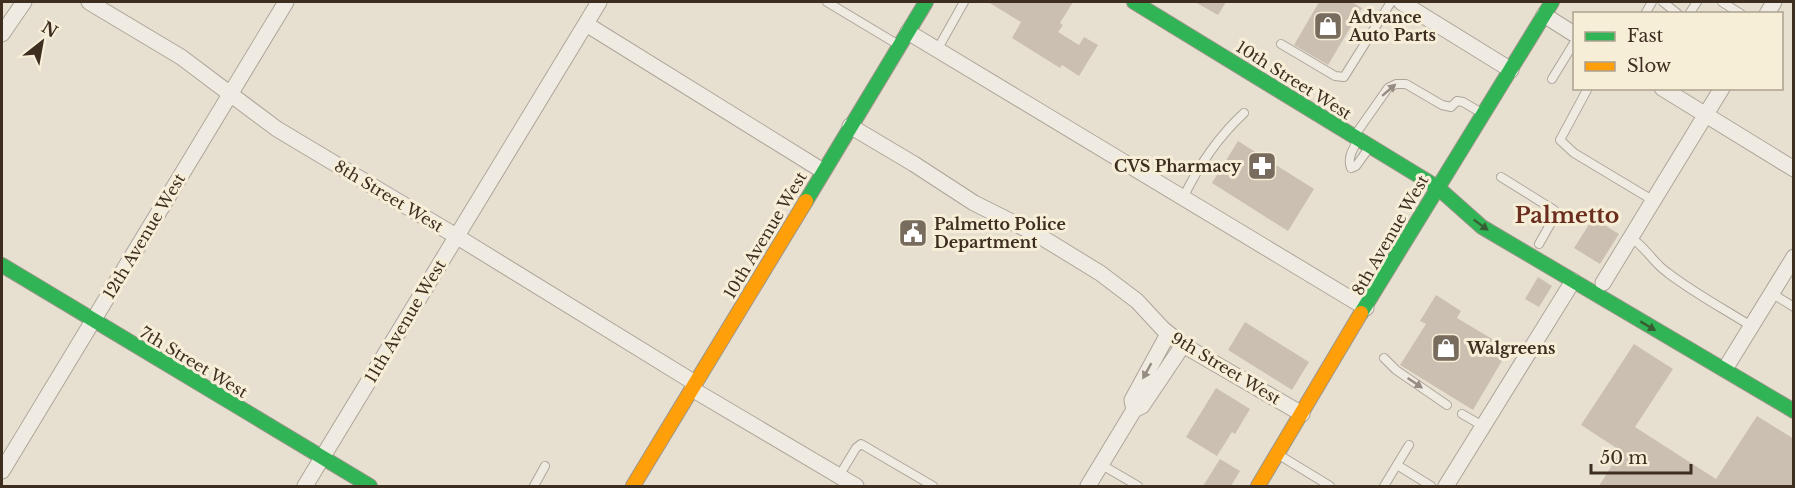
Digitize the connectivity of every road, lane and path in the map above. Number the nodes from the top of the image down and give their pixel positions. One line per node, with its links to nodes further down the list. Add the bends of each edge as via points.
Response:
1 (24, 2): 19 (street)
2 (89, 2): 29 (street, 8th Street West, via 181,57)
3 (286, 2): 29 (street, 12th Avenue West)
4 (599, 2): 17 (street, 11th Avenue West)
5 (827, 2): 20 (lane)
6 (926, 2): 20 (street, 10th Avenue West)
7 (964, 2): 23 (lane)
8 (1134, 2): 34 (street, 10th Street West)
9 (1391, 2): 21 (lane, via 1344,77 1335,76)
10 (1401, 2): 24 (street)
11 (1552, 2): 16 (street, 8th Avenue West)
12 (1664, 2): 14 (lane)
13 (1722, 2): 15 (lane)
14 (1676, 12)
15 (1738, 12)
16 (1544, 15): 18 (street); 24 (street, 8th Avenue West)
17 (585, 24): 36 (street); 42 (street, 11th Avenue West)
18 (1573, 33)
19 (2, 34)
20 (904, 39): 23 (street); 33 (street, 10th Avenue West)
21 (1281, 44)
22 (1573, 46): 25 (lane)
23 (937, 50): 39 (street)
24 (1511, 70): 31 (street, 8th Avenue West)
25 (1552, 79)
26 (1587, 90): 40 (lane, via 1560,140 1574,153)
27 (1664, 90): 32 (street)
28 (1721, 90): 32 (street)
29 (230, 94): 42 (street, 8th Street West, via 277,129); 52 (street, 12th Avenue West)
30 (1244, 113): 39 (lane, via 1212,150)
31 (1483, 114): 34 (lane, one-way to 31, via 1388,88 1396,84 1406,84 1442,105 1451,107 1457,101 1463,102); 38 (street, 8th Avenue West)
32 (1706, 116): 35 (street); 40 (street)
33 (850, 126): 36 (street, 10th Avenue West); 54 (street, 9th Street West, via 974,203 1038,235 1100,273 1137,302)
34 (1361, 141): 38 (street, 10th Street West)
35 (1794, 170)
36 (823, 171): 58 (street, 10th Avenue West)
37 (1501, 177): 44 (lane, via 1554,210 1556,214)
38 (1437, 187): 41 (street, 10th Street West); 47 (street, 10th Street West, one-way to 47, via 1482,227); 51 (street, 8th Avenue West)
39 (1184, 198): 51 (street)
40 (1654, 201): 43 (street)
41 (1490, 214)
42 (456, 236): 58 (street, 8th Street West); 67 (street, 11th Avenue West)
43 (1631, 238): 48 (street); 53 (lane, via 1668,274)
44 (1539, 244)
45 (1794, 257): 49 (street)
46 (2, 265): 52 (street, 7th Street West)
47 (1574, 274): 48 (street, 10th Street West); 57 (street, 10th Street West, one-way to 57, via 1654,330); 64 (street)
48 (1603, 283): 57 (street, 10th Street West, via 1661,320)
49 (1771, 293): 50 (lane); 53 (street)
50 (1794, 307)
51 (1366, 308): 62 (street, 8th Avenue West)
52 (93, 320): 67 (street, 7th Street West); 71 (street, 12th Avenue West)
53 (1751, 326): 57 (street)
54 (1168, 334): 55 (street, 9th Street West); 60 (street, one-way to 60, via 1132,400)
55 (1183, 345): 60 (street, via 1142,406); 62 (street, 9th Street West)
56 (1384, 358): 59 (lane, one-way to 59)
57 (1725, 369): 61 (street, 10th Street West)
58 (693, 386): 72 (street, 8th Street West); 76 (street, 10th Avenue West)
59 (1447, 405)
60 (1134, 410): 68 (street)
61 (1794, 411)
62 (1302, 414): 66 (street, 8th Avenue West)
63 (1462, 414): 64 (lane)
64 (1483, 426): 85 (street)
65 (1409, 445): 69 (lane)
66 (1278, 454): 81 (street, 8th Avenue West); 82 (lane)
67 (323, 458): 73 (street, 11th Avenue West); 74 (street, 7th Street West)
68 (1102, 465): 79 (street); 80 (lane)
69 (1397, 465): 83 (lane); 84 (lane)
70 (544, 466): 75 (lane)
71 (2, 471)
72 (839, 476): 77 (street, 8th Street West); 78 (lane, via 861,444)
73 (305, 486)
74 (370, 486)
75 (534, 486)
76 (633, 486)
77 (856, 486)
78 (933, 486)
79 (1088, 486)
80 (1138, 486)
81 (1258, 486)
82 (1330, 486)
83 (1384, 486)
84 (1431, 486)
85 (1446, 486)

